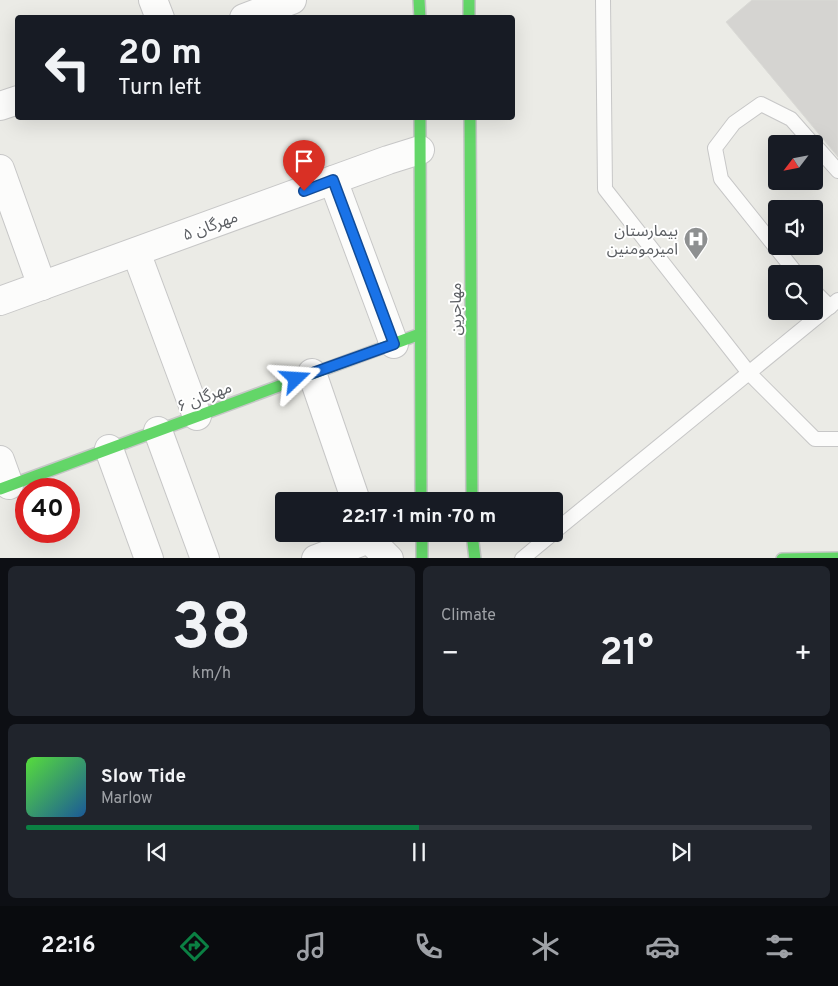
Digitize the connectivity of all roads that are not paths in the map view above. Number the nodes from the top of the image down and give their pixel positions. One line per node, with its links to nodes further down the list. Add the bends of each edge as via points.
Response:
1 (154, 0): 6 (street)
2 (292, 0): 7 (street)
3 (420, 0): 8 (main road)
4 (469, 0): 9 (main road)
5 (603, 0): 29 (lane, via 605,189)
6 (159, 15)
7 (252, 15)
8 (420, 15)
9 (469, 15)
10 (15, 101): 11 (street)
11 (0, 106)
12 (420, 120): 15 (main road)
13 (470, 120): 38 (main road, مهاجرین)
14 (806, 135): 21 (lane, via 791,119 761,104 734,123 715,148 721,179)
15 (420, 150): 19 (street, مهرگان ۵); 26 (main road)
16 (823, 154): 18 (lane)
17 (0, 170): 22 (street)
18 (838, 171)
19 (333, 180): 20 (street, مهرگان ۵); 27 (street)
20 (136, 252): 22 (street, مهرگان ۵); 30 (street)
21 (790, 265)
22 (42, 286): 24 (street, مهرگان ۵)
23 (823, 297): 25 (lane)
24 (0, 301)
25 (834, 304): 29 (lane)
26 (420, 334): 27 (main road, مهرگان ۶); 37 (main road)
27 (394, 344): 28 (main road, مهرگان ۶)
28 (312, 373): 30 (main road, مهرگان ۶); 36 (street)
29 (749, 373): 32 (lane, via 815,439); 39 (lane)
30 (196, 416): 31 (main road, مهرگان ۶)
31 (158, 431): 33 (main road, مهرگان ۶); 46 (street)
32 (838, 439)
33 (109, 449): 35 (main road, مهرگان ۶); 45 (street)
34 (0, 460): 35 (street)
35 (5, 487)
36 (353, 492)
37 (421, 492)
38 (472, 492)
39 (563, 525)
40 (354, 542): 47 (street)
41 (374, 542): 48 (street)
42 (422, 542): 49 (main road)
43 (473, 542): 50 (main road)
44 (542, 542): 51 (lane)
45 (149, 558)
46 (205, 558)
47 (316, 558)
48 (389, 558)
49 (422, 558)
50 (474, 558)
51 (522, 558)
52 (782, 558): 53 (main road)
53 (838, 558)

